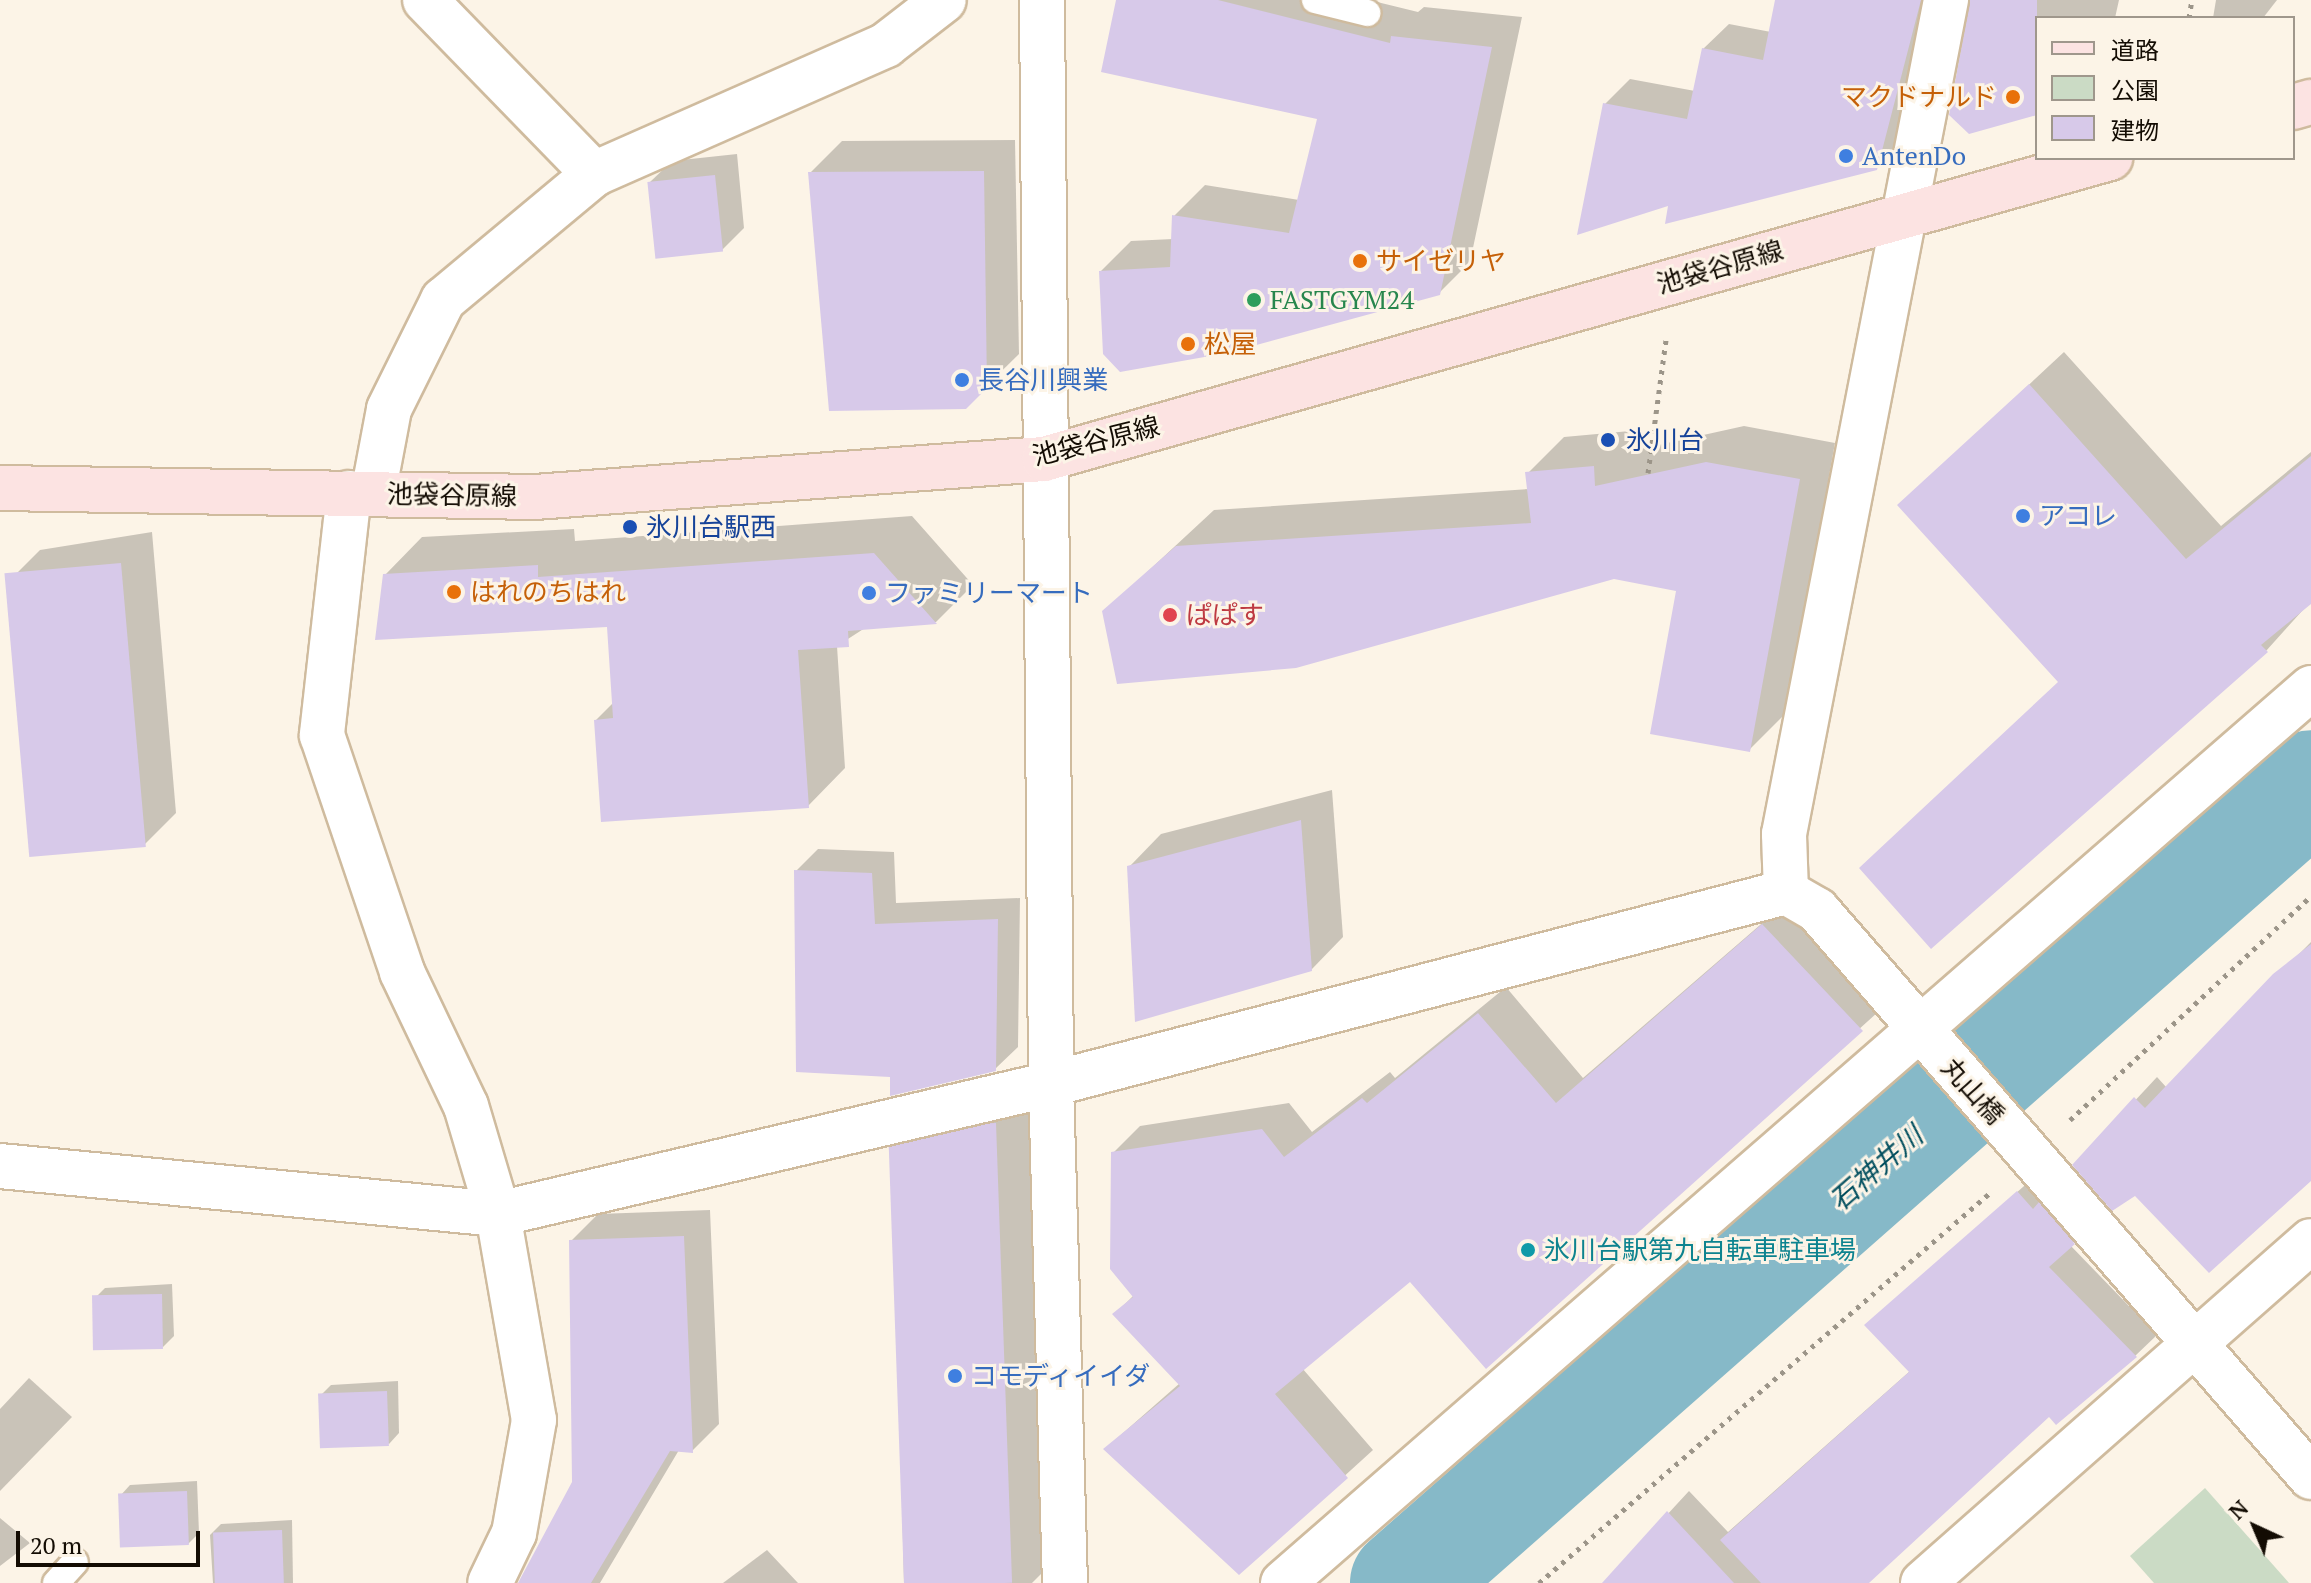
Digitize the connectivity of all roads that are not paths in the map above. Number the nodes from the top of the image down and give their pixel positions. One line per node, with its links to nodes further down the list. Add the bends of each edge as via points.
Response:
1 (425, 0): 8 (street)
2 (944, 0): 8 (street, via 886,45)
3 (1042, 0): 10 (street)
4 (1315, 0): 6 (lane)
5 (1946, 0): 9 (street)
6 (1367, 13)
7 (2103, 160): 9 (main road, 池袋谷原線)
8 (594, 174): 12 (street, via 443,300 389,409)
9 (1899, 217): 10 (main road, 池袋谷原線); 14 (street, via 1784,834)
10 (1044, 459): 12 (main road, 池袋谷原線, via 535,497); 16 (street)
11 (0, 488): 12 (main road, 池袋谷原線)
12 (361, 493): 18 (street, via 322,735 402,972 466,1106)
13 (2311, 688): 15 (street)
14 (1786, 892): 15 (street, 丸山橋, via 1817,910); 16 (street)
15 (1920, 1033): 20 (street, 丸山橋); 26 (street)
16 (1051, 1084): 18 (street); 25 (street)
17 (0, 1166): 18 (street)
18 (498, 1214): 24 (street, via 534,1420 514,1533)
19 (2311, 1241): 20 (street)
20 (2194, 1343): 21 (street, 丸山橋); 27 (street)
21 (2311, 1477)
22 (75, 1562): 23 (lane)
23 (56, 1583)
24 (490, 1583)
25 (1065, 1583)
26 (1283, 1583)
27 (1923, 1583)

